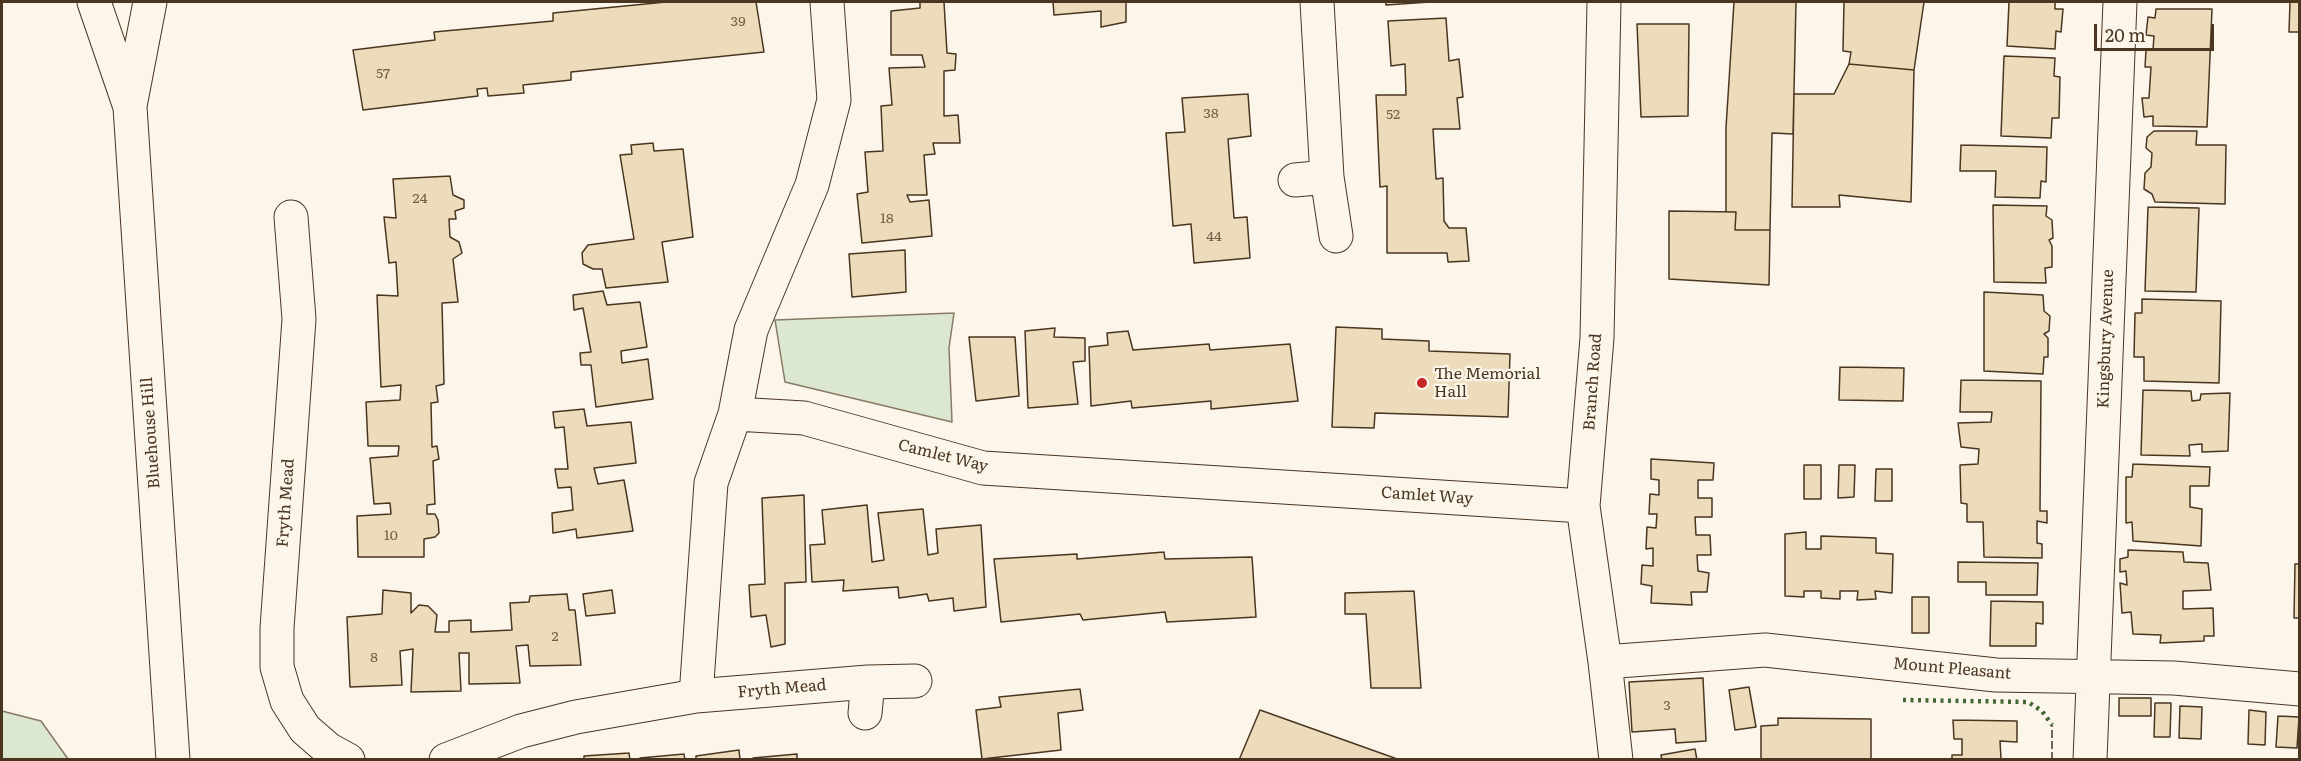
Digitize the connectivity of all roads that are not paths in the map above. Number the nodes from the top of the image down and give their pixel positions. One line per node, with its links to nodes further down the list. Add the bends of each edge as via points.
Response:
1 (94, 2): 7 (street, Bluehouse Hill)
2 (150, 2): 7 (street, Bluehouse Hill)
3 (827, 2): 10 (street, via 834,100 812,185 751,330)
4 (1317, 2): 9 (street, via 1311,178)
5 (1604, 2): 11 (street, Branch Road, via 1597,338)
6 (2120, 2): 13 (street, Kingsbury Avenue)
7 (130, 107): 17 (street, Bluehouse Hill)
8 (291, 217): 18 (street, Fryth Mead, via 281,272 299,319 277,628 278,667 287,701 305,729 328,749)
9 (1336, 236)
10 (735, 414): 11 (street, Camlet Way, via 804,418 983,468); 16 (street, via 711,483)
11 (1583, 506): 12 (street, Branch Road)
12 (1605, 662): 13 (street, Mount Pleasant, via 1765,650 1996,675); 20 (street, Branch Road)
13 (2093, 676): 15 (street, Mount Pleasant, via 2174,678); 21 (street, Kingsbury Avenue)
14 (915, 681): 16 (street, Fryth Mead, via 867,697)
15 (2300, 689)
16 (696, 696): 19 (street, Fryth Mead, via 520,731)
17 (173, 759)
18 (348, 759)
19 (446, 759)
20 (1616, 759)
21 (2090, 759)

